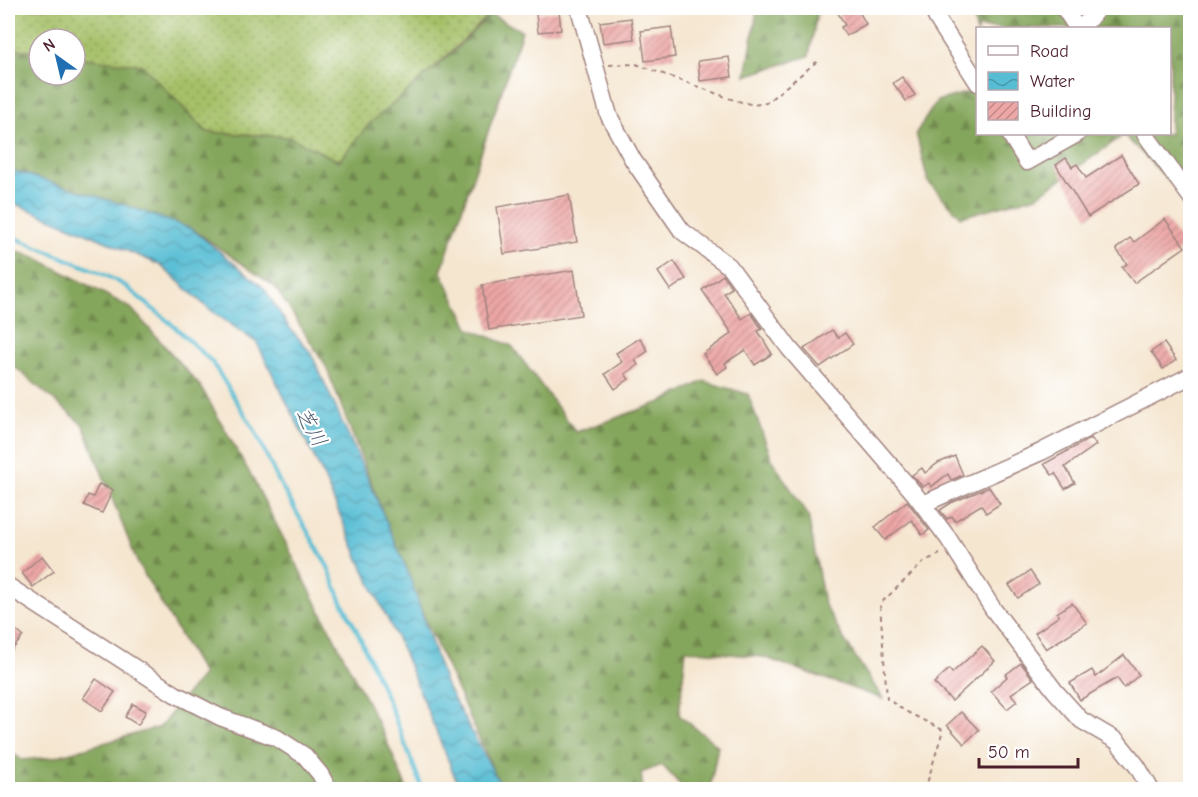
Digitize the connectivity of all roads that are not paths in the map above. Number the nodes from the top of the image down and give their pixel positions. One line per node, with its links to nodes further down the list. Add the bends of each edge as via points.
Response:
1 (579, 8): 13 (street, via 609,116 633,160 682,231 729,266 789,348)
2 (1064, 8): 5 (street)
3 (1098, 8): 6 (street)
4 (936, 17): 7 (street)
5 (1076, 27)
6 (1083, 27)
7 (976, 80)
8 (1011, 135): 9 (street, via 1027,162)
9 (1075, 135)
10 (1146, 135): 11 (street)
11 (1191, 196)
12 (1191, 376): 13 (street, via 1041,452)
13 (923, 504): 16 (street, via 993,609 1055,691 1081,720 1118,741)
14 (8, 586): 15 (street, via 175,694 220,717 277,738 305,756)
15 (329, 789)
16 (1150, 789)

